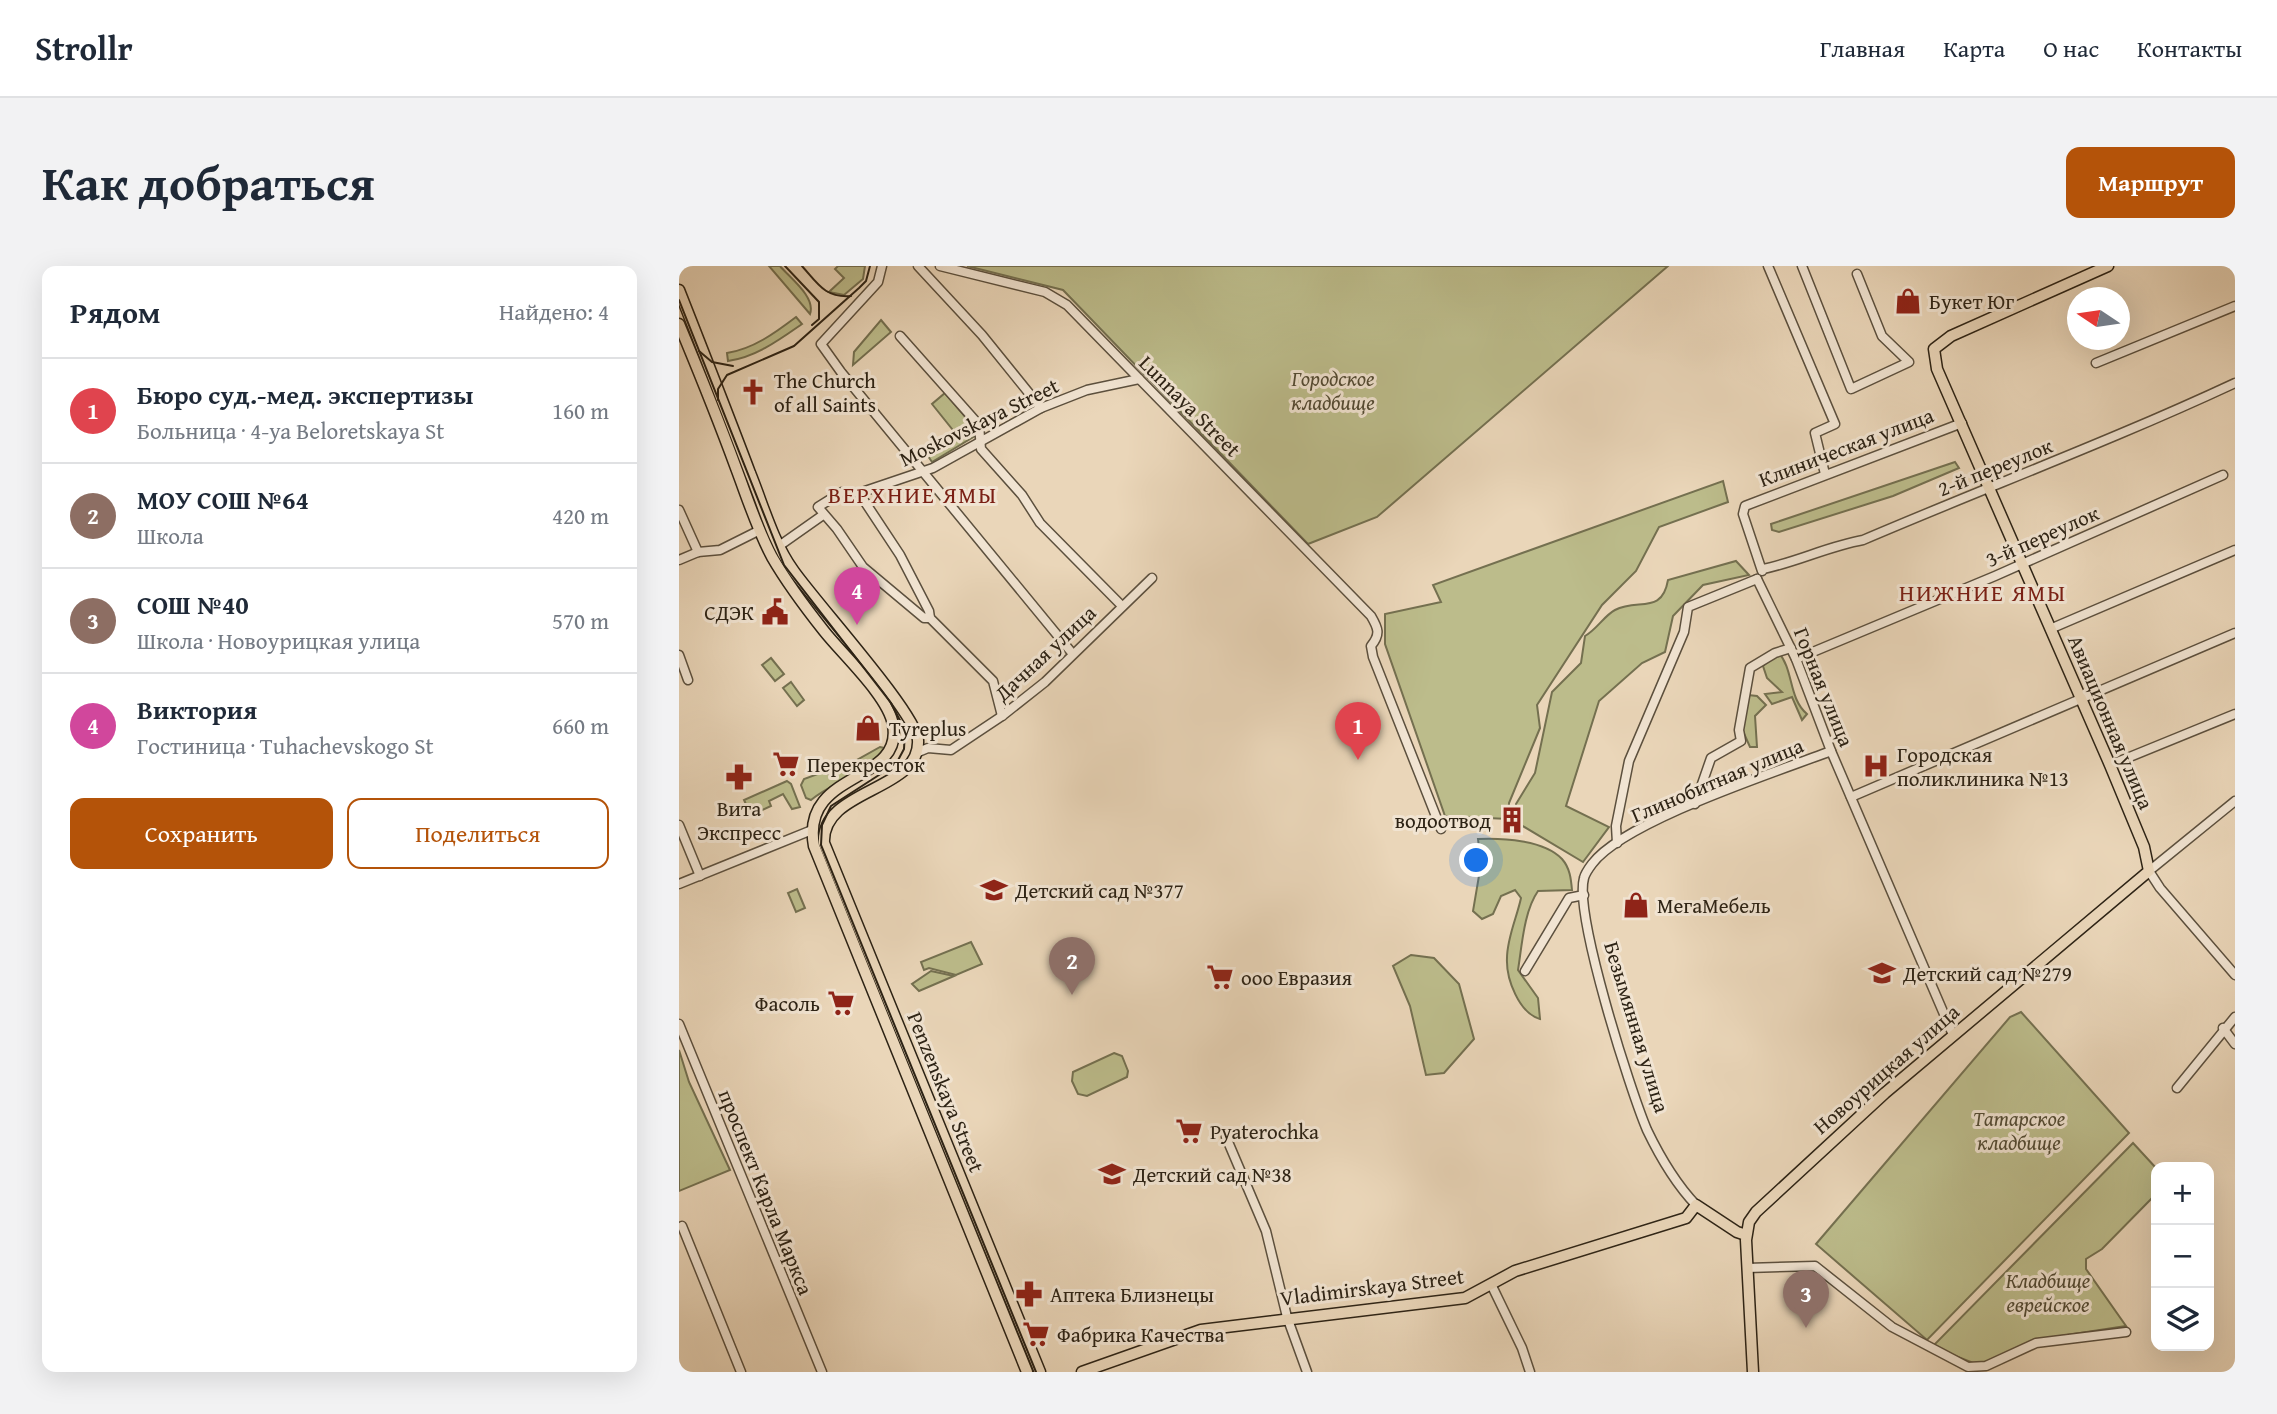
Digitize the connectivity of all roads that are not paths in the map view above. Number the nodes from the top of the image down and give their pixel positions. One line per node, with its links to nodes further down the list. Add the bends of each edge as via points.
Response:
1 (881, 266): 18 (street, via 878,282 821,344)
2 (918, 266): 15 (street)
3 (940, 266): 13 (street, Lunnaya Street, via 1045,292 1067,305)
4 (1768, 266): 19 (street, via 1835,424 1815,433)
5 (1802, 266): 7 (street, via 1851,388 1909,362 1882,336)
6 (2108, 266): 16 (main road, Авиационная улица, via 1939,343 1934,349 1937,369)
7 (1857, 274)
8 (679, 290): 26 (main road)
9 (2235, 306): 12 (street)
10 (679, 324): 25 (main road)
11 (900, 336): 17 (street, via 979,425)
12 (2096, 363)
13 (1139, 379): 15 (street, Moskovskaya Street, via 1087,390); 55 (street, Lunnaya Street, via 1371,616 1378,629 1371,646 1373,657)
14 (2235, 383): 21 (street, 2-й переулок, via 2119,437)
15 (1041, 408): 17 (street, Moskovskaya Street)
16 (1962, 423): 19 (street, Клиническая улица); 21 (main road, Авиационная улица)
17 (981, 440): 18 (street, Moskovskaya Street); 34 (street, via 981,449 1023,495 1040,523)
18 (925, 472): 22 (street, Moskovskaya Street); 39 (street)
19 (1825, 474): 31 (street, Клиническая улица, via 1745,506 1743,514)
20 (2223, 475): 30 (street, 3-й переулок)
21 (1988, 487): 30 (main road, Авиационная улица); 31 (street, 2-й переулок, via 1863,540)
22 (859, 493): 24 (street, Moskovskaya Street, via 842,492 818,507); 35 (street, via 900,555)
23 (679, 510): 28 (street)
24 (823, 515): 26 (street, Moskovskaya Street); 35 (street, via 881,585)
25 (760, 530): 28 (street, via 720,550); 54 (main road, via 789,584 880,699 894,727 886,755 828,793)
26 (779, 546): 47 (main road, via 792,570 907,715 917,736)
27 (2235, 550): 36 (street)
28 (698, 552): 29 (street)
29 (679, 560)
30 (2020, 564): 36 (main road, Авиационная улица); 41 (street, 3-й переулок)
31 (1763, 569): 33 (street)
32 (1152, 578): 34 (street, Дачная улица)
33 (1758, 579): 38 (street, Горная улица); 56 (street, via 1688,607 1684,632 1629,761 1616,825)
34 (1122, 606): 39 (street, Дачная улица)
35 (930, 618): 45 (street, via 993,681)
36 (2050, 629): 43 (main road, Авиационная улица)
37 (2235, 633): 43 (street)
38 (1791, 648): 41 (street, Горная улица); 51 (street, via 1751,668 1741,741 1711,758)
39 (1072, 653): 45 (street, Дачная улица)
40 (679, 655): 42 (street)
41 (1796, 659): 46 (street, Горная улица)
42 (688, 680)
43 (2081, 697): 48 (main road, Авиационная улица); 49 (street)
44 (2235, 714): 48 (street)
45 (1002, 716): 47 (street, Дачная улица, via 951,750 928,748)
46 (1831, 751): 49 (street, Горная улица); 51 (street, Глинобитная улица)
47 (916, 753): 53 (main road, via 904,770 839,809)
48 (2110, 765): 57 (main road, Авиационная улица, via 2144,847)
49 (1851, 797): 66 (street, Горная улица)
50 (2235, 802): 57 (street, Новоурицкая улица)
51 (1695, 804): 56 (street, Глинобитная улица)
52 (679, 825): 58 (street)
53 (826, 825): 54 (main road); 80 (main road, Penzenskaya Street, via 825,847)
54 (812, 827): 58 (street); 79 (main road, Penzenskaya Street, via 814,846)
55 (1441, 829)
56 (1617, 843): 60 (street, Безымянная улица, via 1591,865 1584,878)
57 (2149, 871): 62 (street, Авиационная улица); 66 (main road, Новоурицкая улица)
58 (700, 876): 59 (street)
59 (679, 884)
60 (1584, 895): 61 (street, via 1569,898); 70 (street, Безымянная улица, via 1587,928 1647,1130 1678,1186)
61 (1525, 971)
62 (2235, 975)
63 (2235, 1017): 65 (street)
64 (679, 1024): 78 (street, проспект Карла Маркса)
65 (2223, 1028): 67 (street); 68 (street)
66 (1953, 1035): 72 (main road, Новоурицкая улица, via 1771,1195 1756,1212)
67 (2235, 1044)
68 (2176, 1088)
69 (1226, 1137): 75 (street, via 1266,1231)
70 (1696, 1205): 72 (main road, Безымянная улица); 74 (main road, Vladimirskaya Street, via 1686,1218 1515,1271)
71 (682, 1226): 77 (street)
72 (1747, 1235): 73 (main road, Новоурицкая улица)
73 (1747, 1268): 76 (street, via 1815,1266 1892,1327 1968,1367 1986,1366 2036,1343); 84 (main road, Новоурицкая улица)
74 (1491, 1284): 75 (main road, Vladimirskaya Street, via 1465,1298); 83 (street)
75 (1287, 1317): 81 (main road, Vladimirskaya Street, via 1201,1330); 82 (street)
76 (2126, 1332)
77 (741, 1372)
78 (822, 1372)
79 (1027, 1372)
80 (1040, 1372)
81 (1082, 1372)
82 (1307, 1372)
83 (1530, 1372)
84 (1753, 1372)

